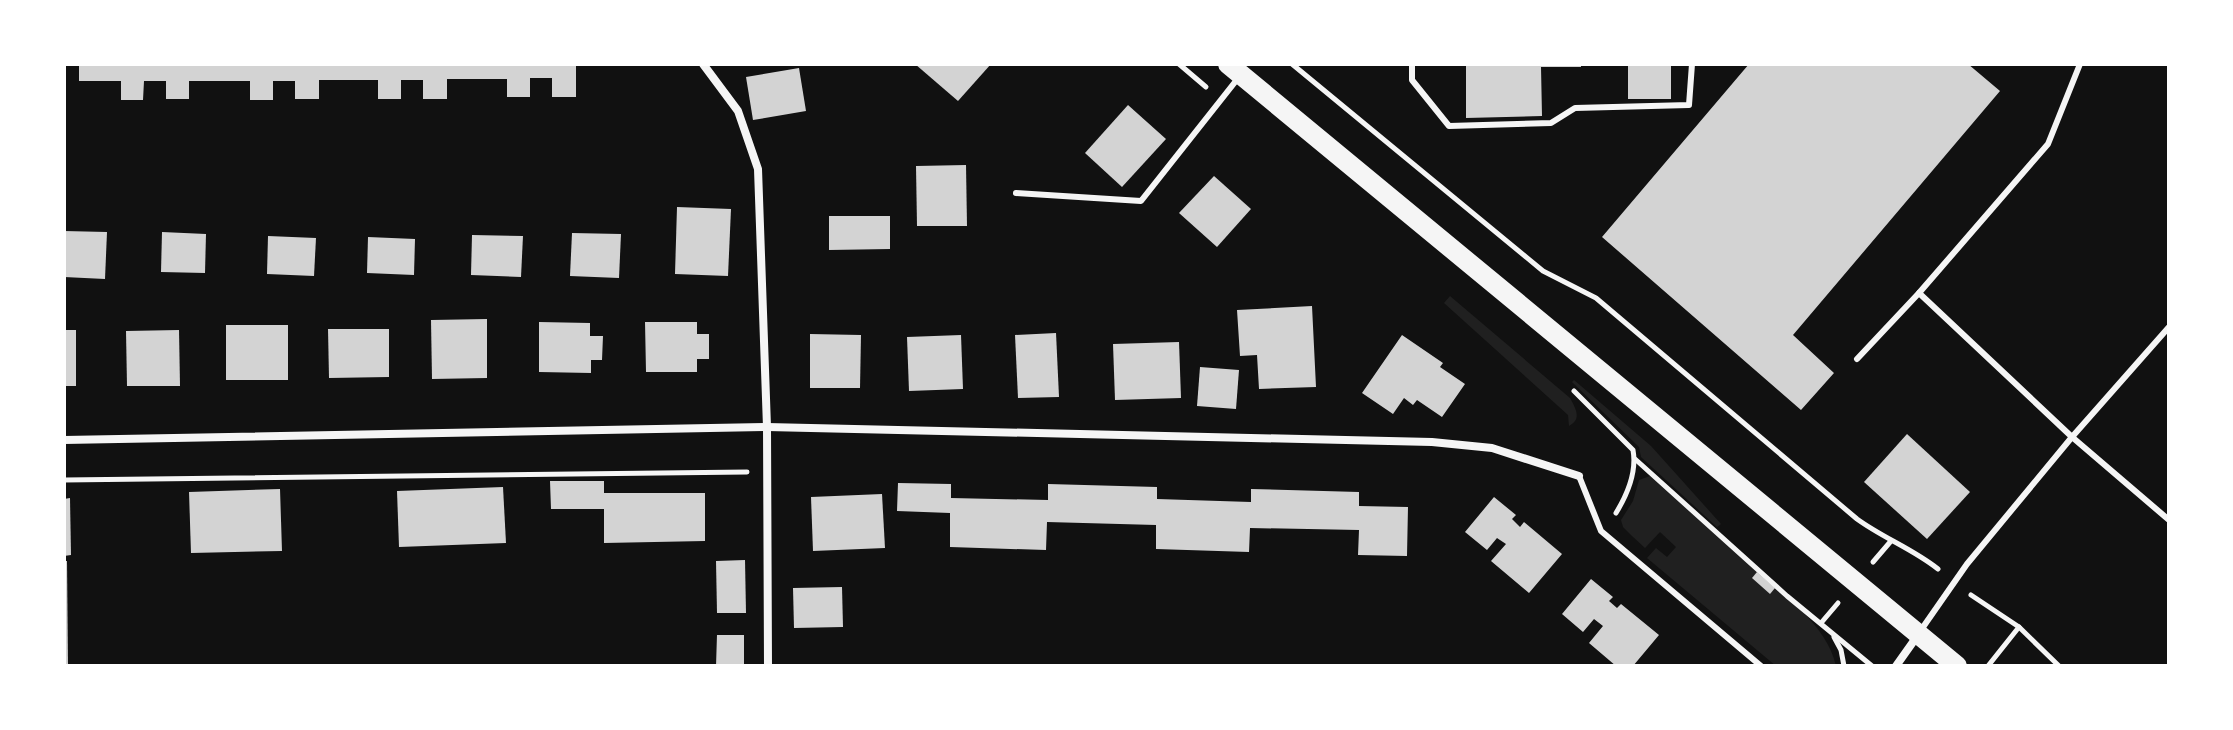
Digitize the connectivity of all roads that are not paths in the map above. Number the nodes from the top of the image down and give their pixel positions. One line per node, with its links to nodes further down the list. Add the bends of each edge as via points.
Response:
1 (703, 64): 10 (street, via 738,111 758,169)
2 (1412, 64): 3 (lane, via 1412,80 1449,126 1551,123 1575,108 1689,105)
3 (1692, 64)
4 (2080, 64): 7 (lane, via 2048,144)
5 (1234, 70): 6 (lane, via 1220,99 1141,201); 15 (main road)
6 (1016, 193)
7 (1919, 293): 9 (lane); 11 (lane)
8 (2169, 327): 11 (lane)
9 (1857, 359)
10 (767, 427): 12 (street); 13 (street, via 1432,442 1492,448); 16 (street)
11 (2072, 437): 14 (lane); 15 (lane, via 1967,564)
12 (64, 440)
13 (1579, 476): 17 (lane, via 1601,531)
14 (2169, 520)
15 (1918, 634): 18 (street); 19 (main road)
16 (768, 666)
17 (1761, 666)
18 (1896, 666)
19 (1957, 666)

